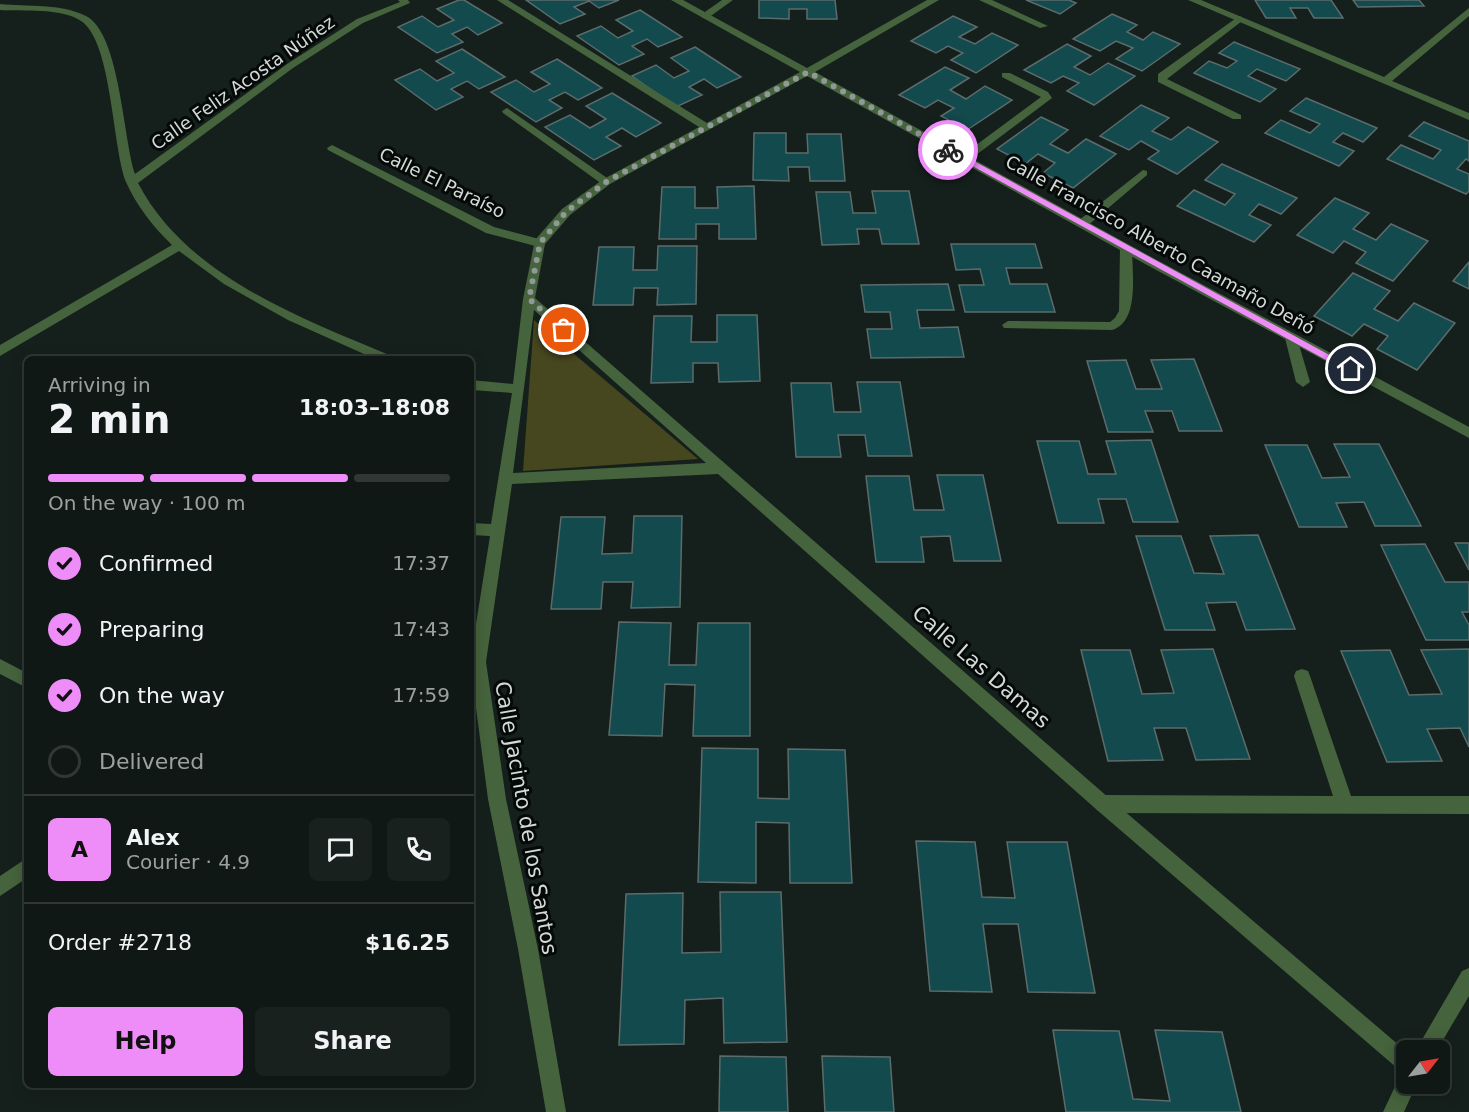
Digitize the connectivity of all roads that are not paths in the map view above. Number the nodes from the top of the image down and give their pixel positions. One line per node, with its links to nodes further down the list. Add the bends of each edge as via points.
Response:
1 (8, 0): 9 (street)
2 (502, 0): 20 (street)
3 (676, 0): 11 (street, Calle Francisco Alberto Caamaño Deñó)
4 (728, 0): 11 (street)
5 (934, 0): 14 (street, Calle Jacinto de los Santos)
6 (984, 0): 13 (street)
7 (1193, 0): 12 (street)
8 (407, 1): 24 (street, Calle Feliz Acosta Núñez, via 360,21 290,66)
9 (0, 6): 24 (street, via 70,13 88,20 100,36 107,60)
10 (1469, 11): 16 (street)
11 (705, 16): 14 (street, Calle Francisco Alberto Caamaño Deñó)
12 (1239, 19): 16 (street); 18 (street, via 1162,76 1166,83)
13 (1043, 26)
14 (808, 72): 20 (street, Calle Jacinto de los Santos); 22 (street, Calle Francisco Alberto Caamaño Deñó)
15 (1006, 75): 22 (street, via 1047,98)
16 (1385, 81): 19 (street)
17 (507, 111): 25 (street)
18 (1238, 117)
19 (1469, 117)
20 (705, 126): 25 (street, Calle Jacinto de los Santos)
21 (332, 148): 27 (street, Calle El Paraíso, via 490,230)
22 (964, 159): 26 (street, Calle Francisco Alberto Caamaño Deñó)
23 (1143, 173): 26 (street)
24 (132, 182): 28 (street, via 154,218)
25 (606, 182): 27 (street, Calle Jacinto de los Santos, via 566,212)
26 (1082, 224): 29 (street, Calle Francisco Alberto Caamaño Deñó)
27 (540, 243): 30 (street, Calle Jacinto de los Santos)
28 (179, 246): 33 (street); 34 (street, via 222,277 310,326)
29 (1126, 248): 31 (street, via 1125,311 1120,321 1112,326); 32 (street, Calle Francisco Alberto Caamaño Deñó)
30 (529, 299): 37 (street, Calle Jacinto de los Santos); 39 (street, Calle Las Damas)
31 (1008, 325)
32 (1291, 338): 35 (street); 38 (street, Calle Francisco Alberto Caamaño Deñó)
33 (0, 351)
34 (379, 356)
35 (1303, 382)
36 (474, 385): 37 (street)
37 (519, 388): 40 (street, Calle Jacinto de los Santos)
38 (1469, 433)
39 (721, 468): 40 (street); 46 (street, Calle Las Damas)
40 (506, 479): 42 (street, Calle Jacinto de los Santos)
41 (474, 528): 42 (street)
42 (498, 530): 55 (street, Calle Jacinto de los Santos, via 478,662 497,799)
43 (0, 666): 45 (street)
44 (1302, 676): 47 (street)
45 (24, 679)
46 (1103, 804): 47 (street); 53 (street, Calle Las Damas)
47 (1345, 805): 48 (street)
48 (1469, 805)
49 (24, 869): 50 (street)
50 (0, 887)
51 (1469, 978): 52 (street)
52 (1432, 1040)
53 (1396, 1056)
54 (1402, 1094): 56 (street)
55 (556, 1112)
56 (1393, 1112)

